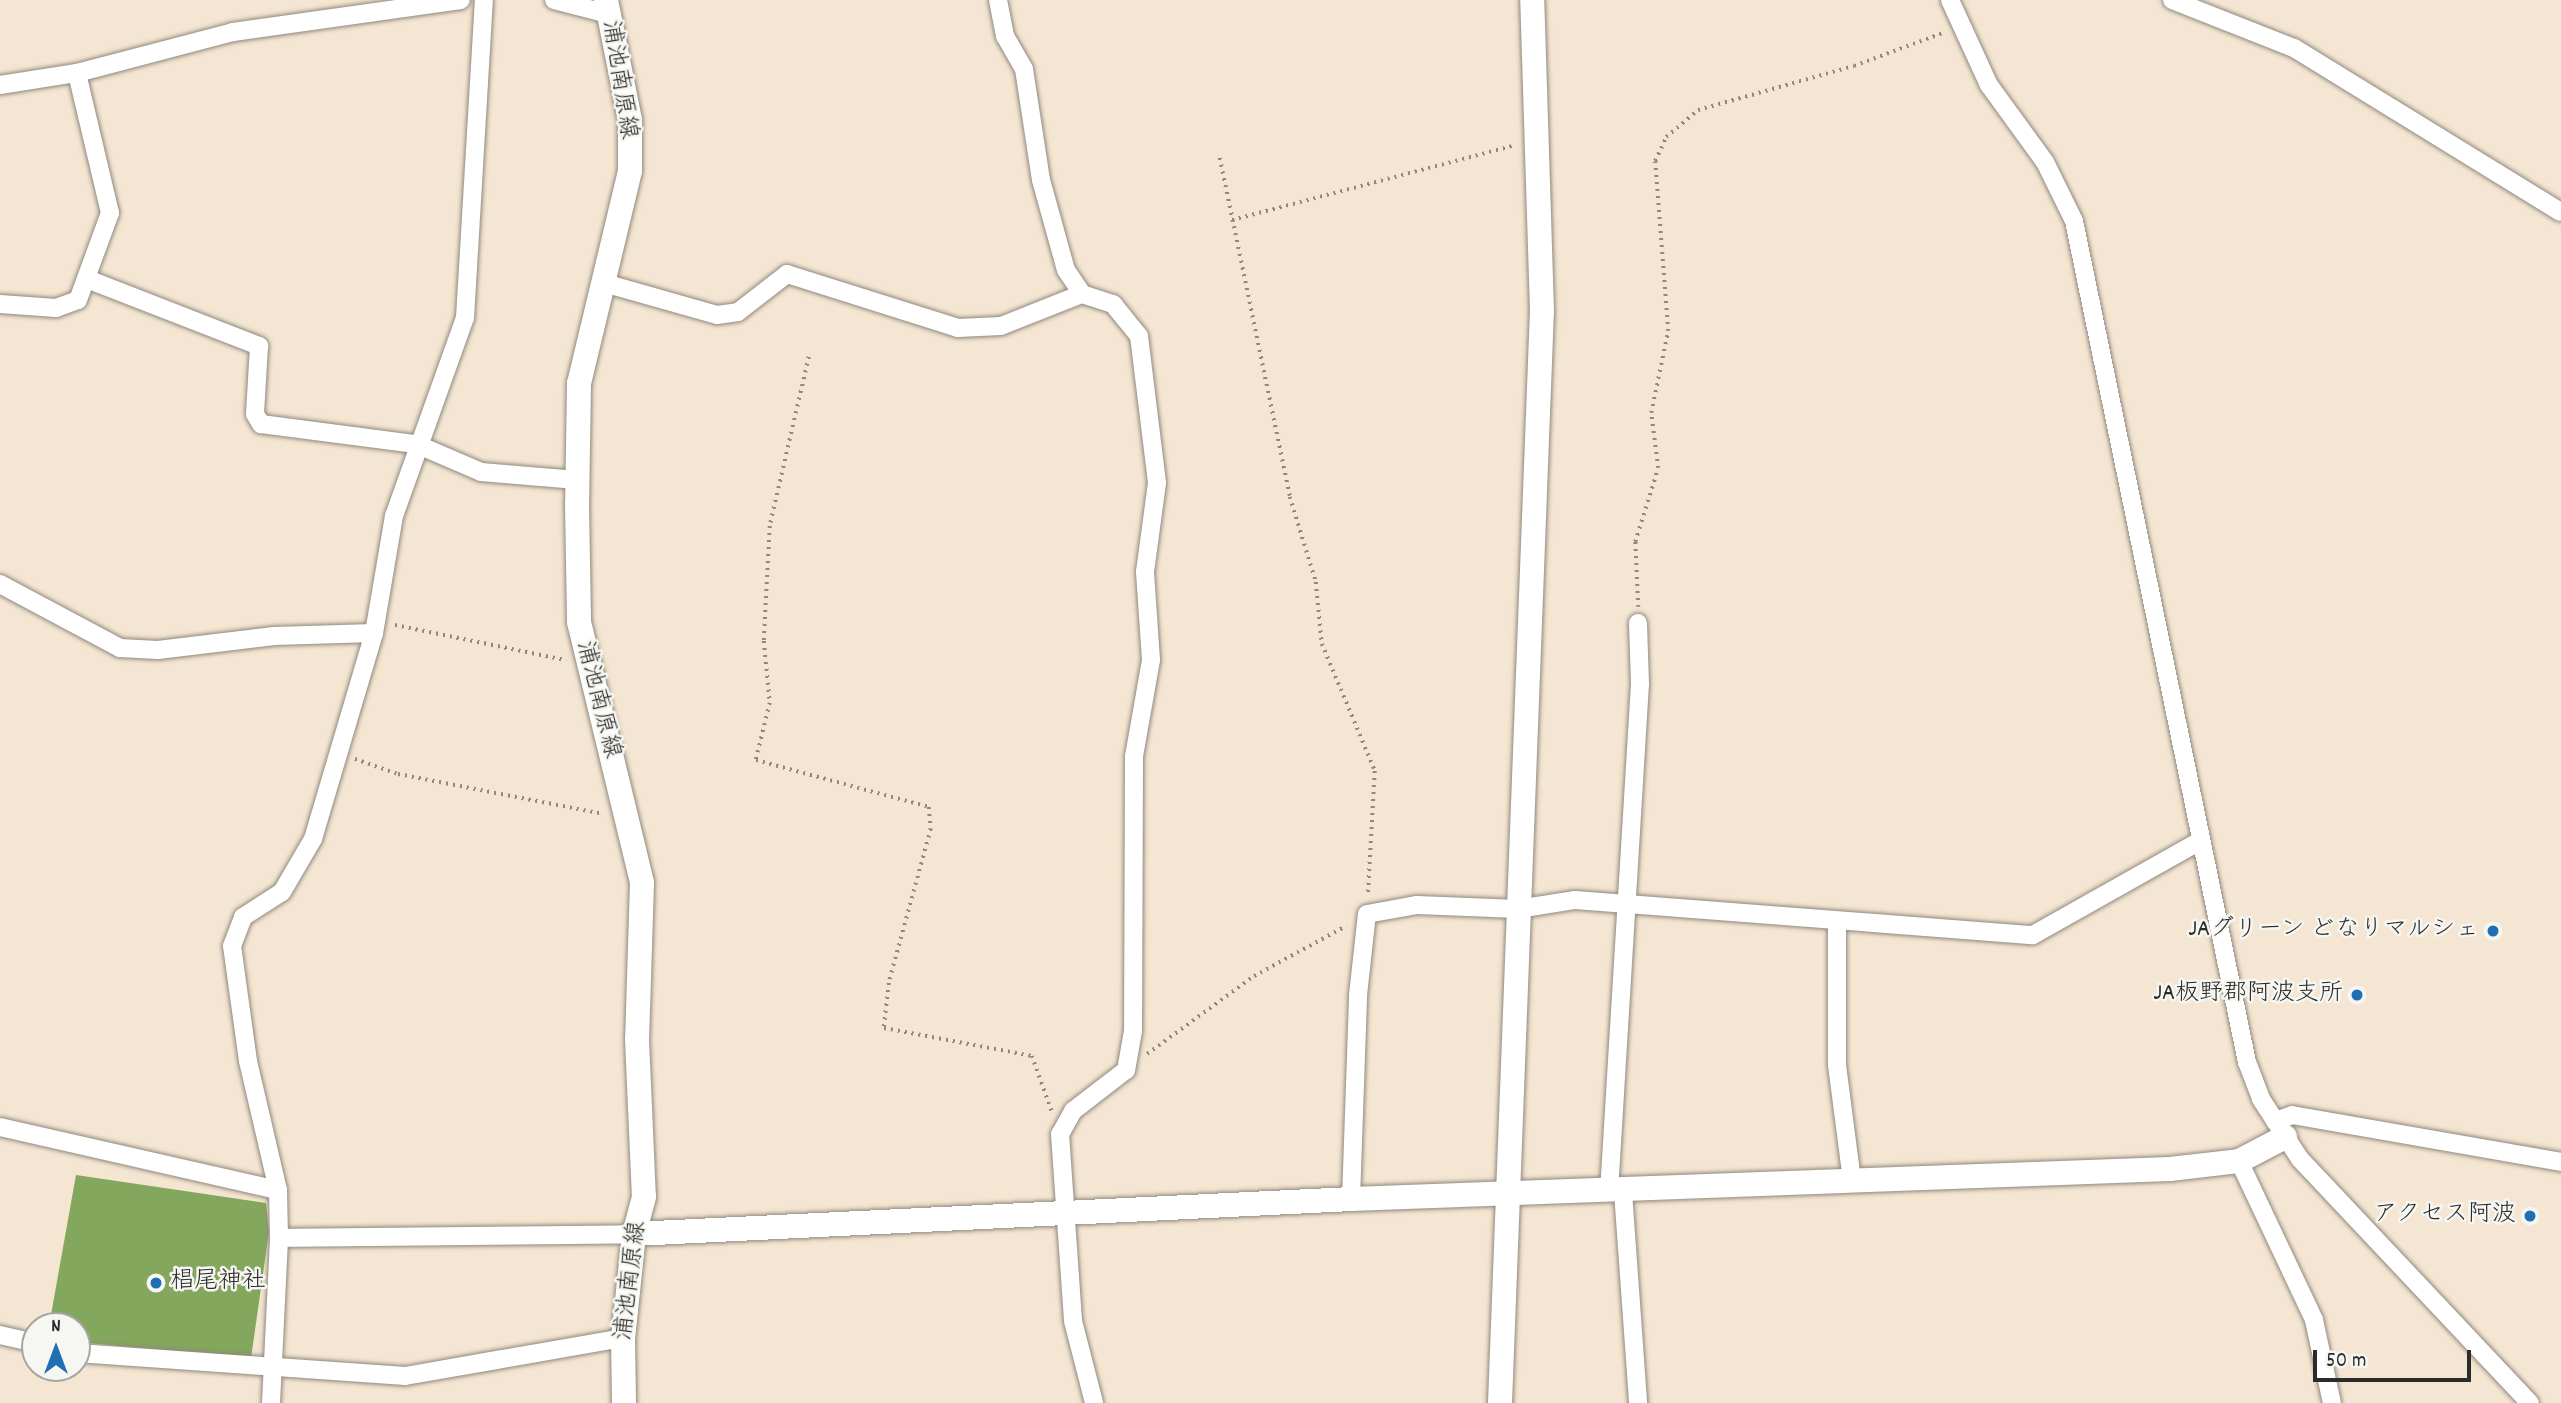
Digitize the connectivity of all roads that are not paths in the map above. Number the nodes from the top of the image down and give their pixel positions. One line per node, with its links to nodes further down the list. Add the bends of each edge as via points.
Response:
1 (461, 0): 9 (street, via 233,32)
2 (485, 0): 16 (street, via 465,318)
3 (554, 0): 8 (street)
4 (998, 0): 14 (street, via 1005,37 1024,69 1041,180 1066,270)
5 (1532, 0): 23 (street, via 1540,139 1542,311)
6 (1950, 0): 21 (street, via 1957,28 1989,85 2045,162 2074,221 2099,316 2117,440)
7 (2172, 0): 11 (street, via 2294,48)
8 (607, 7): 13 (street, 浦池南原線, via 630,120 630,171)
9 (77, 73): 10 (street); 12 (street, via 110,213)
10 (0, 85)
11 (2561, 212)
12 (87, 279): 15 (street, via 78,300 56,307); 16 (street, via 260,346 255,414 261,424)
13 (604, 284): 14 (street, via 717,315 738,312 787,274 958,328 1000,326); 17 (street, 浦池南原線, via 579,383)
14 (1082, 294): 34 (street, via 1113,304 1139,336 1157,483 1145,572 1151,660 1134,756 1133,1031 1126,1070 1073,1111 1060,1134)
15 (0, 304)
16 (416, 444): 17 (street, via 481,472); 20 (street, via 379,582)
17 (578, 480): 35 (street, 浦池南原線, via 579,622 642,883 637,1039 644,1197)
18 (0, 584): 20 (street, via 120,648 158,650 274,636)
19 (1638, 623): 22 (street)
20 (374, 633): 30 (street, via 342,754 313,839 282,892 243,917 232,946 248,1061)
21 (2200, 841): 24 (street, via 2033,935); 26 (street, via 2247,1062)
22 (1625, 902): 23 (street, via 1575,900); 24 (street); 31 (street)
23 (1518, 909): 32 (street); 33 (street, via 1417,905 1367,914 1358,995)
24 (1837, 924): 29 (street, via 1837,1065)
25 (0, 1127): 30 (street)
26 (2280, 1129): 27 (street); 28 (street, via 2292,1115); 48 (street)
27 (2239, 1161): 29 (street, via 2170,1169); 47 (street, via 2314,1320)
28 (2561, 1162)
29 (1852, 1180): 31 (street)
30 (278, 1190): 36 (street)
31 (1616, 1192): 32 (street); 46 (street)
32 (1504, 1196): 33 (street); 45 (street)
33 (1351, 1199): 34 (street)
34 (1063, 1214): 35 (street); 44 (street, via 1073,1321)
35 (634, 1234): 36 (street); 38 (street, 浦池南原線)
36 (279, 1238): 41 (street)
37 (0, 1335): 39 (street)
38 (623, 1338): 41 (street, via 405,1376); 43 (street, 浦池南原線)
39 (21, 1340)
40 (91, 1354): 41 (street)
41 (272, 1366): 42 (street)
42 (271, 1403)
43 (624, 1403)
44 (1094, 1403)
45 (1500, 1403)
46 (1639, 1403)
47 (2332, 1403)
48 (2530, 1403)

